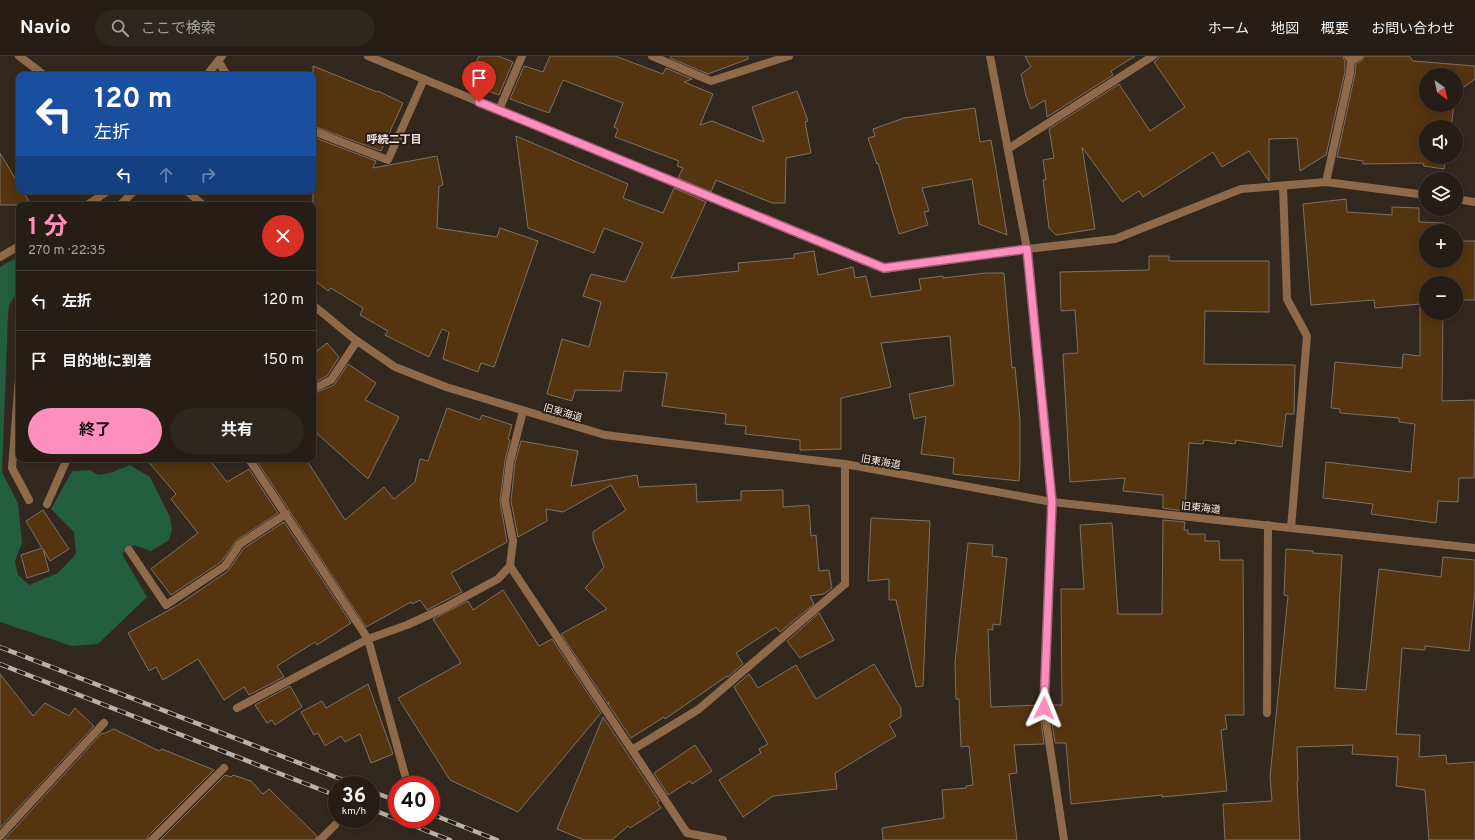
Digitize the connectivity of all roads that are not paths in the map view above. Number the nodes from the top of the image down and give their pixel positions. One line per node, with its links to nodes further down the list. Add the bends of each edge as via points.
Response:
1 (19, 56): 11 (street)
2 (368, 56): 14 (street)
3 (522, 56): 15 (street)
4 (652, 56): 5 (street, via 711,81)
5 (789, 56)
6 (990, 56): 17 (street)
7 (1153, 56): 17 (street)
8 (1359, 56): 10 (street)
9 (220, 59): 12 (street); 13 (street)
10 (1349, 59): 18 (street, via 1350,73)
11 (40, 72)
12 (209, 72)
13 (226, 72)
14 (424, 79): 15 (street); 16 (street, via 388,160)
15 (499, 110): 30 (street, via 884,268)
16 (316, 132)
17 (1008, 148): 30 (street)
18 (1326, 182): 19 (street); 23 (street)
19 (1283, 186): 30 (street, via 1241,189 1115,239); 45 (street, via 1287,299 1307,336)
20 (104, 194): 25 (street)
21 (131, 194): 26 (street)
22 (190, 194): 27 (street)
23 (1419, 194)
24 (1463, 200): 28 (street)
25 (92, 202)
26 (123, 202)
27 (199, 202)
28 (1475, 202)
29 (16, 248): 31 (street)
30 (1027, 249): 41 (street)
31 (0, 257)
32 (316, 307): 33 (street, 旧東海道)
33 (357, 341): 34 (street, via 331,380); 35 (street, 旧東海道, via 395,367 446,387)
34 (316, 388)
35 (523, 411): 39 (street, 旧東海道, via 605,434); 48 (street, via 510,462 505,501 513,541)
36 (16, 429): 40 (street, via 12,468)
37 (66, 462): 42 (street)
38 (251, 462): 43 (street)
39 (845, 464): 41 (street, 旧東海道); 53 (street, via 845,584 698,709)
40 (29, 500)
41 (1052, 502): 44 (street, 旧東海道); 61 (street, via 1044,708)
42 (47, 504)
43 (286, 514): 47 (street, via 240,544 225,566 166,605); 49 (street)
44 (1268, 525): 45 (street, 旧東海道); 51 (street)
45 (1291, 528): 46 (street, 旧東海道)
46 (1475, 548)
47 (129, 550)
48 (510, 566): 49 (street, via 498,579 465,597 407,625); 53 (street)
49 (368, 639): 50 (street); 55 (street)
50 (237, 708)
51 (1267, 713)
52 (104, 723): 57 (street)
53 (632, 750): 60 (street, via 687,833)
54 (224, 768): 58 (street)
55 (406, 775)
56 (331, 828): 59 (street)
57 (0, 836)
58 (152, 840)
59 (320, 840)
60 (723, 840)
61 (1064, 840)

